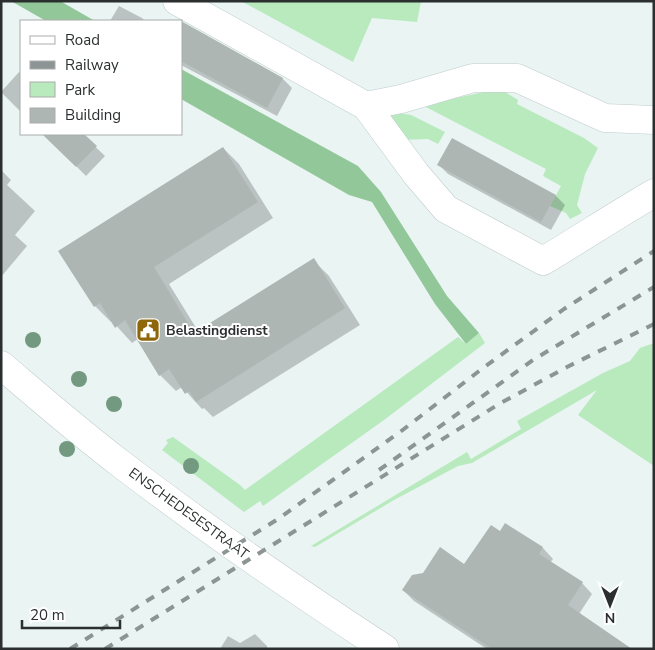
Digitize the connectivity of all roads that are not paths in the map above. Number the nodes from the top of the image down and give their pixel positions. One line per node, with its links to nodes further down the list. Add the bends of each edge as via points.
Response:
1 (176, 1): 2 (main road)
2 (366, 106): 3 (main road, via 473,78 516,78 605,118); 4 (main road, via 446,210 543,261)
3 (654, 120)
4 (654, 193)
5 (1, 365): 6 (main road, ENSCHEDESESTRAAT, via 128,469 281,580)
6 (386, 649)

